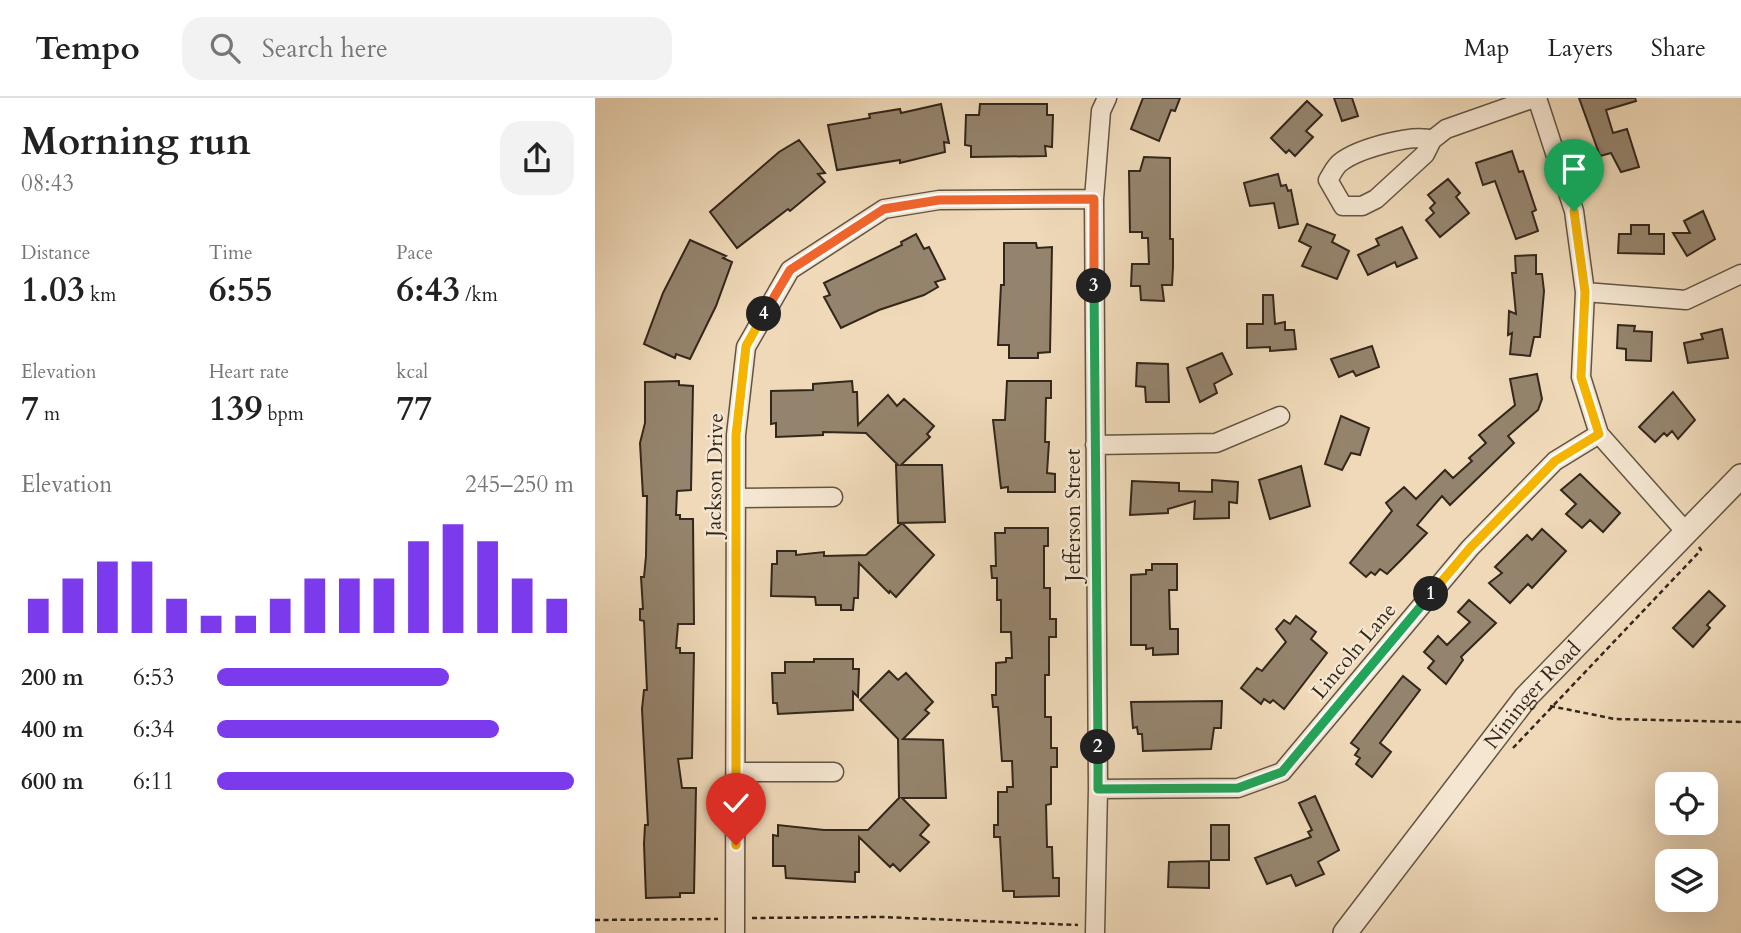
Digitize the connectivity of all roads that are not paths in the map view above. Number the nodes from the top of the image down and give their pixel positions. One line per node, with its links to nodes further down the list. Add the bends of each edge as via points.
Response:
1 (1107, 98): 4 (street, Jefferson Street, via 1101,111)
2 (1536, 98): 3 (street, via 1446,129); 6 (street, via 1574,211)
3 (1432, 139): 3 (street, via 1425,154 1376,199 1362,206 1343,206 1334,195 1328,180 1338,164 1352,155 1419,135)
4 (1094, 199): 9 (street, Jefferson Street); 12 (street, Jackson Drive, via 939,200 884,209 790,270 746,346 736,435)
5 (1741, 274): 6 (street, via 1686,300)
6 (1585, 292): 8 (street, via 1581,377)
7 (1280, 416): 9 (street, via 1216,443)
8 (1599, 434): 13 (street); 16 (street, Lincoln Lane, via 1555,461 1470,548 1282,772 1238,788)
9 (1095, 445): 16 (street, Jefferson Street)
10 (1741, 476): 13 (street, Nininger Road)
11 (833, 497): 12 (street)
12 (736, 498): 14 (street, Jackson Drive)
13 (1685, 531): 19 (street, Nininger Road, via 1526,697)
14 (737, 772): 15 (street); 17 (street, Jackson Drive)
15 (834, 772)
16 (1098, 789): 18 (street, Jefferson Street)
17 (736, 926)
18 (1095, 931)
19 (1345, 933)

